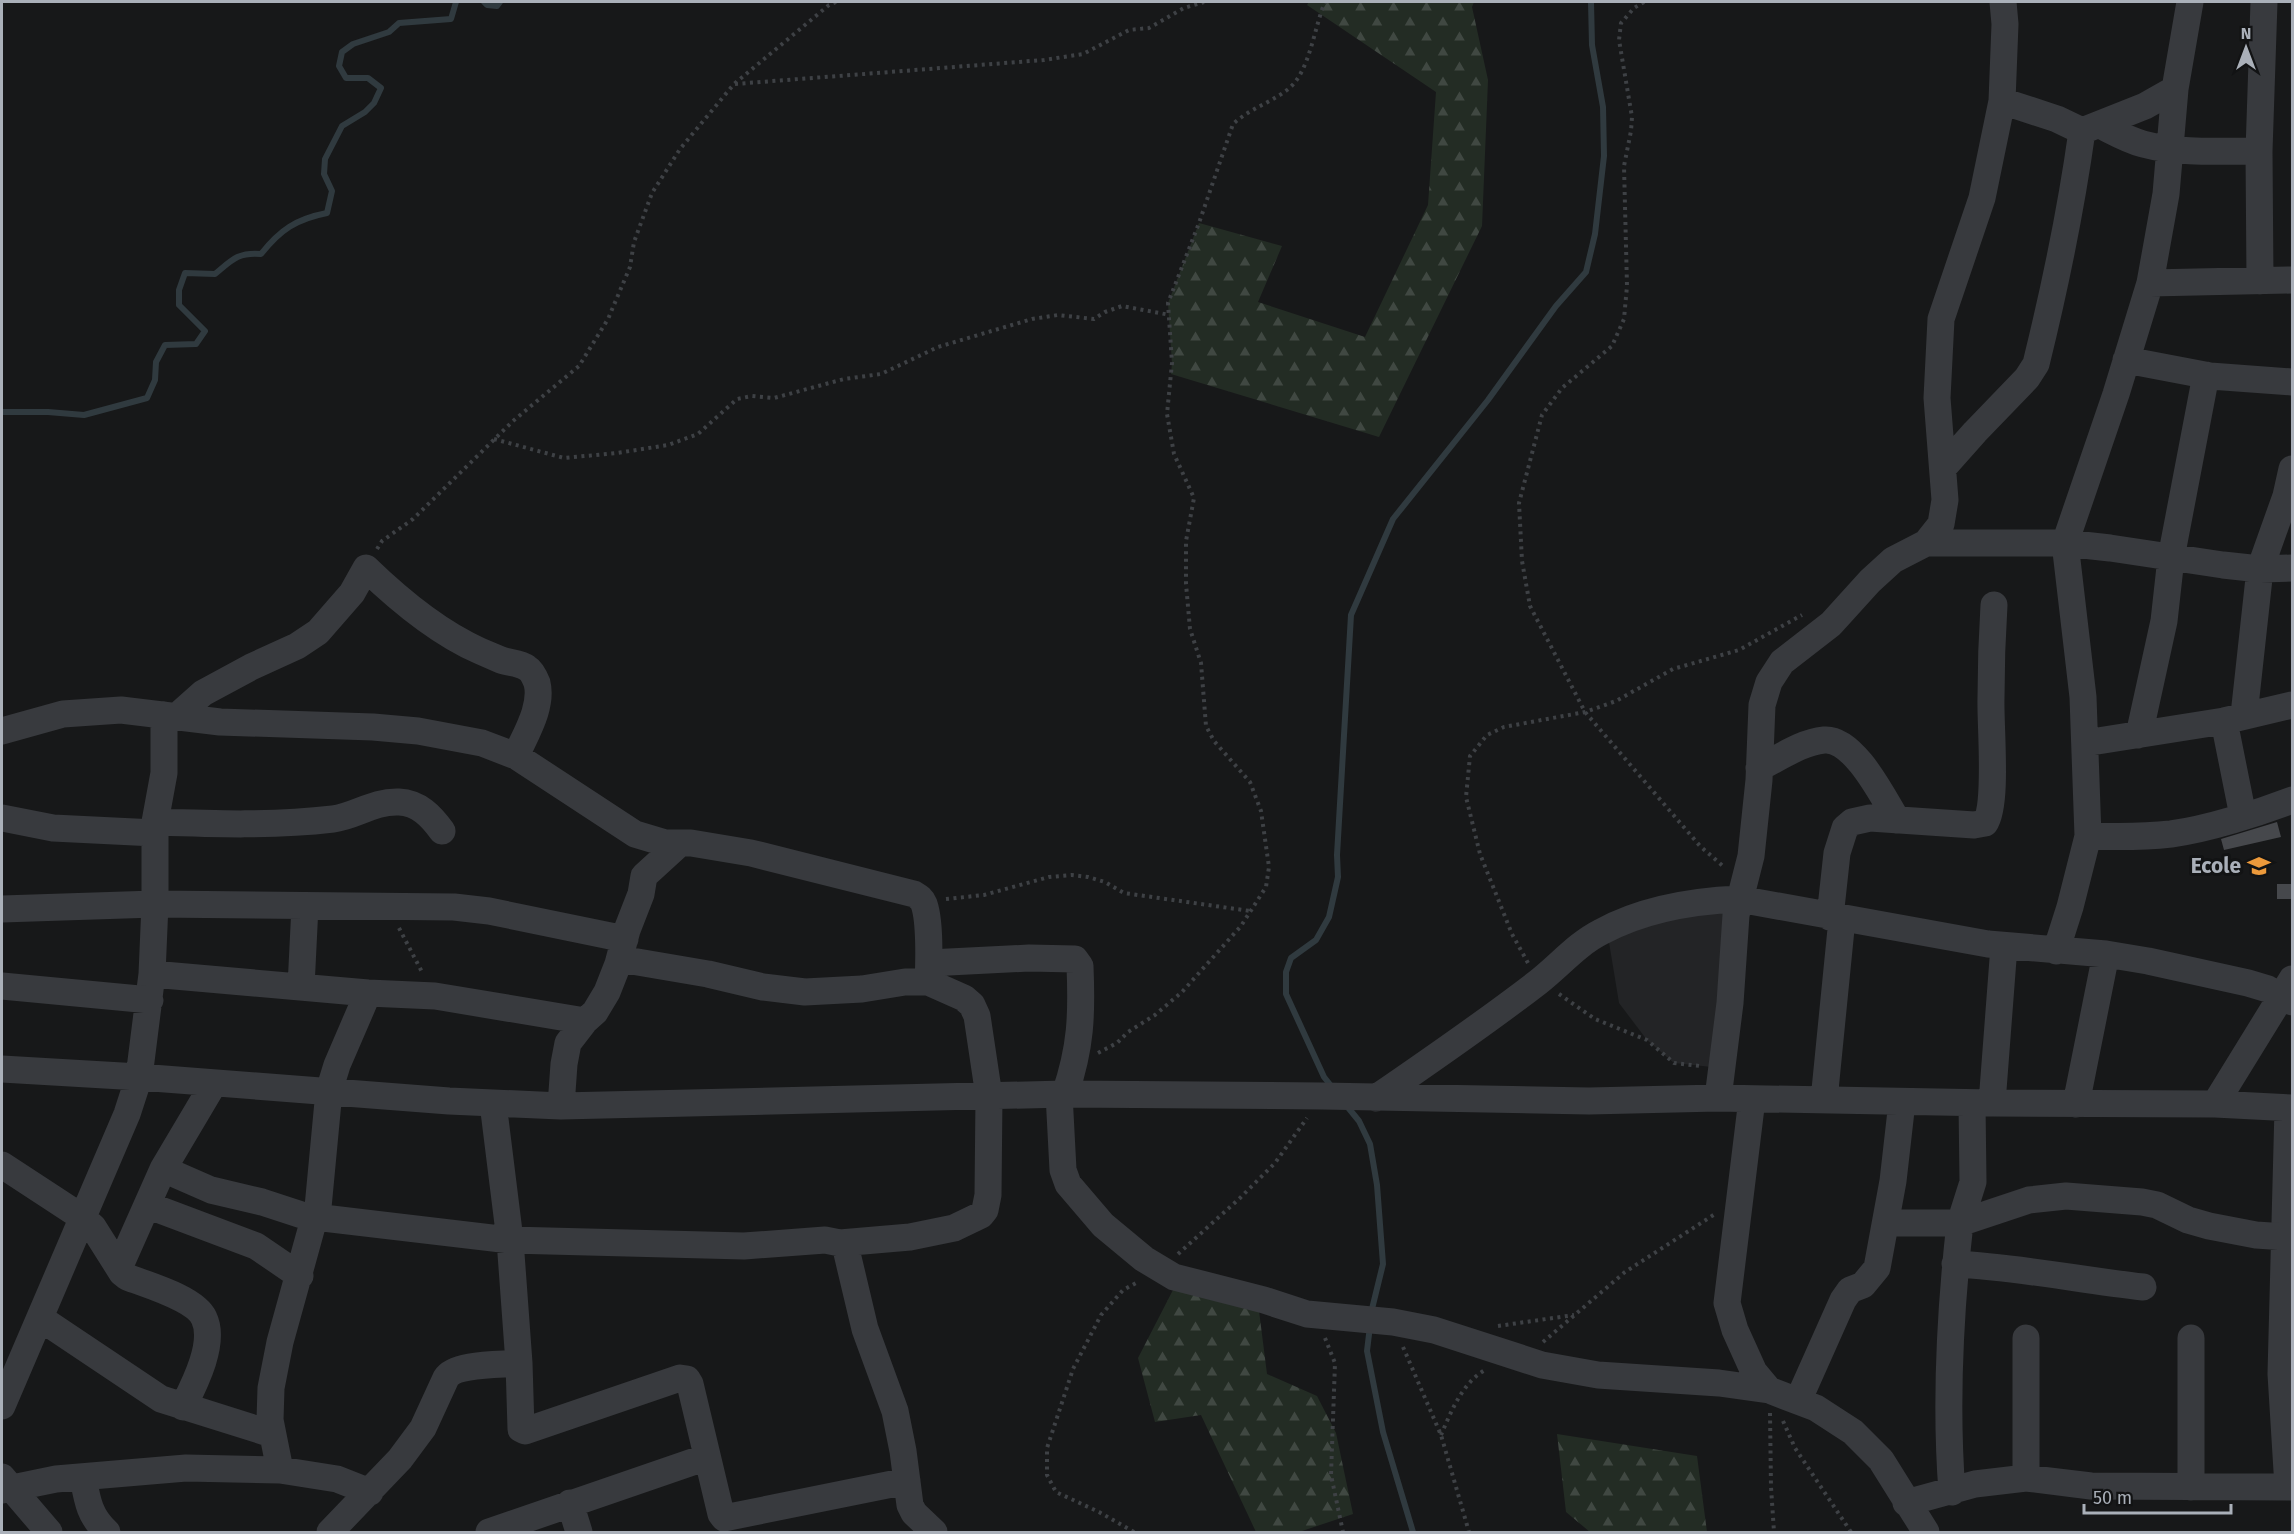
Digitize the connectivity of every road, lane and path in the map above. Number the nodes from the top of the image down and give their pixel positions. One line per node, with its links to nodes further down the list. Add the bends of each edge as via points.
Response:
1 (836, 2): 8 (path)
2 (1204, 2): 8 (path, via 1184,8 1149,28 1129,30 1083,54)
3 (1324, 2): 17 (path, via 1302,74 1288,89 1233,124 1168,303)
4 (1644, 2): 33 (path, via 1622,23 1619,40 1632,117 1624,166 1624,319 1612,346 1562,388 1542,415 1519,502 1522,561 1530,606)
5 (2003, 2): 10 (street)
6 (2190, 2): 9 (street)
7 (2264, 2): 13 (street)
8 (734, 84): 21 (path, via 680,149 652,193 634,242 630,267 608,319 579,366)
9 (2175, 89): 11 (street); 12 (street)
10 (2002, 101): 11 (street); 22 (street, via 1982,198 1941,319 1937,398)
11 (2091, 128): 12 (street); 22 (street, via 2036,364)
12 (2169, 149): 13 (street); 16 (street, via 2166,194)
13 (2259, 151): 15 (street)
14 (2292, 280): 15 (street)
15 (2260, 281): 16 (street)
16 (2150, 283): 18 (street)
17 (1170, 315): 21 (path, via 1122,306 1094,319 1058,315 1032,319 938,347 881,374 844,379 774,398 737,399 698,434 668,445 564,458); 55 (path, via 1172,363 1167,414 1174,454 1194,498 1186,541 1186,584 1190,629 1201,663 1206,726 1250,782 1261,811 1269,867 1266,887)
18 (2126, 360): 19 (street); 25 (street)
19 (2206, 375): 20 (street); 26 (street)
20 (2292, 382)
21 (494, 439): 27 (path, via 413,519 382,541)
22 (1943, 468): 24 (street, via 1945,500 1941,524)
23 (2292, 469): 29 (street)
24 (1926, 543): 25 (street); 40 (street, via 1893,560 1831,624 1782,662 1769,682 1762,705)
25 (2065, 543): 26 (street); 38 (street)
26 (2171, 558): 29 (street); 37 (street, via 2164,621)
27 (366, 568): 34 (street, via 352,593 318,632 203,693); 39 (street, via 390,592 445,632 468,646 532,672 538,696 534,716)
28 (2292, 568): 29 (street)
29 (2260, 569): 35 (street)
30 (1994, 604): 44 (street, via 1989,818 1974,825)
31 (1811, 610): 33 (path, via 1739,650 1672,669 1616,701)
32 (2292, 705): 35 (street)
33 (1585, 712): 49 (path); 62 (path, via 1504,727 1486,735 1470,756 1466,797 1480,855 1512,934)
34 (170, 716): 36 (street, via 121,710 63,714); 39 (street, via 418,731 482,743); 45 (street)
35 (2234, 718): 37 (street); 42 (street)
36 (2, 731)
37 (2139, 735): 38 (street)
38 (2085, 743): 47 (street)
39 (516, 756): 48 (street, via 635,834)
40 (1759, 768): 44 (street, via 1802,746 1825,740 1839,743 1863,765); 49 (street, via 1751,856)
41 (2292, 800): 42 (street)
42 (2243, 816): 47 (street, via 2172,834)
43 (2, 818): 45 (street, via 53,828)
44 (1897, 820): 56 (street, via 1869,818 1845,828 1837,853)
45 (155, 827): 46 (street, via 281,825 343,818 362,808 397,802 426,812); 51 (street)
46 (442, 831)
47 (2088, 836): 59 (street)
48 (678, 844): 50 (street, via 751,852); 58 (street, via 644,876)
49 (1741, 891): 56 (street); 62 (street, via 1621,922 1587,939); 71 (street)
50 (921, 898): 55 (path, via 984,895 1049,877 1072,875 1105,882 1124,893); 61 (street)
51 (155, 904): 52 (street); 54 (street); 64 (street)
52 (305, 906): 53 (street); 65 (street)
53 (388, 906): 58 (street, via 489,911); 68 (path)
54 (2, 909)
55 (1250, 911): 70 (path, via 1182,992 1117,1043)
56 (1836, 918): 57 (street); 81 (street)
57 (2004, 946): 59 (street); 84 (street)
58 (622, 949): 61 (street, via 788,990 834,991 905,982); 69 (street, via 607,992)
59 (2056, 951): 60 (street)
60 (2106, 954): 66 (street); 85 (street)
61 (929, 972): 70 (street, via 1029,958 1075,959 1080,966 1080,1026); 77 (street, via 972,1005 977,1016)
62 (1538, 982): 71 (path, via 1595,1018 1647,1040 1674,1063); 78 (street)
63 (2, 986): 64 (street)
64 (151, 987): 65 (street); 73 (street)
65 (301, 987): 67 (street)
66 (2289, 992): 86 (street)
67 (368, 993): 68 (street); 75 (street)
68 (435, 996): 69 (street)
69 (585, 1021): 87 (street, via 568,1043)
70 (1075, 1064): 76 (street)
71 (1721, 1068): 79 (street)
72 (2, 1069): 73 (street)
73 (139, 1077): 74 (street); 93 (street)
74 (214, 1083): 75 (street); 90 (street)
75 (329, 1091): 83 (street); 94 (street)
76 (1062, 1094): 77 (street); 78 (street); 104 (street, via 1063,1170 1068,1184 1103,1225 1144,1259 1174,1277)
77 (988, 1096): 87 (street); 99 (street, via 988,1195 981,1215 954,1228 910,1237)
78 (1376, 1098): 79 (street)
79 (1718, 1098): 80 (street)
80 (1752, 1099): 81 (street); 91 (street)
81 (1824, 1100): 82 (street)
82 (1902, 1102): 84 (street); 95 (street)
83 (493, 1103): 87 (street); 98 (street)
84 (1982, 1103): 85 (street); 96 (street, via 1973,1182)
85 (2076, 1104): 86 (street)
86 (2215, 1104): 88 (street)
87 (561, 1106)
88 (2290, 1108): 97 (street)
89 (2, 1165): 93 (street)
90 (163, 1169): 92 (street); 94 (street, via 211,1190)
91 (1740, 1198): 105 (path, via 1625,1272); 113 (street, via 1728,1303 1735,1330 1755,1372)
92 (147, 1205): 101 (street); 102 (street, via 256,1246)
93 (83, 1218): 101 (street); 106 (street)
94 (316, 1219): 98 (street); 102 (street)
95 (1887, 1223): 96 (street); 114 (street, via 1876,1268 1863,1285 1850,1290 1842,1300)
96 (1960, 1223): 97 (street, via 2029,1200 2066,1196 2142,1202 2209,1226); 100 (street)
97 (2286, 1237): 127 (street, via 2281,1374)
98 (510, 1240): 99 (street, via 679,1246 825,1240); 112 (street)
99 (840, 1243): 124 (street, via 846,1249 865,1329 895,1411)
100 (1955, 1264): 103 (street); 129 (street, via 1948,1372)
101 (119, 1268): 116 (street, via 127,1277 169,1293 204,1317 205,1352)
102 (300, 1276): 117 (street, via 280,1342 272,1388)
103 (2143, 1287)
104 (1307, 1314): 107 (street); 139 (path, via 1319,1328 1335,1363 1331,1475)
105 (1575, 1315): 108 (path); 111 (path, via 1551,1337)
106 (40, 1318): 115 (street); 116 (street, via 140,1387)
107 (1393, 1322): 111 (street, via 1434,1330); 118 (path)
108 (1492, 1327)
109 (2026, 1338): 123 (street)
110 (2191, 1338): 126 (street)
111 (1519, 1357): 113 (street, via 1598,1375); 118 (path, via 1480,1373 1458,1399)
112 (519, 1363): 120 (street, via 521,1429 525,1431 687,1378); 128 (street, via 452,1371 423,1428)
113 (1769, 1390): 114 (street); 141 (path); 142 (path, via 1795,1448)
114 (1798, 1401): 131 (street, via 1853,1432 1881,1460)
115 (2, 1406)
116 (183, 1407): 117 (street)
117 (272, 1434): 121 (street)
118 (1441, 1435): 140 (path)
119 (1047, 1449): 138 (path, via 1047,1475 1056,1492)
120 (707, 1457): 124 (street, via 724,1518); 130 (street)
121 (280, 1470): 122 (street, via 186,1468); 128 (street, via 337,1479)
122 (84, 1477): 125 (street); 133 (street, via 92,1515)
123 (2026, 1478): 126 (street, via 2091,1486); 129 (street, via 1975,1484)
124 (907, 1482): 137 (street, via 914,1513)
125 (5, 1485): 132 (street)
126 (2192, 1487): 127 (street)
127 (2290, 1487)
128 (370, 1492): 134 (street)
129 (1952, 1492): 131 (street)
130 (570, 1503): 135 (street); 136 (street)
131 (1917, 1523)
132 (49, 1533)
133 (107, 1533)
134 (330, 1533)
135 (489, 1533)
136 (579, 1533)
137 (934, 1533)
138 (1134, 1533)
139 (1343, 1533)
140 (1468, 1533)
141 (1774, 1533)
142 (1851, 1533)

